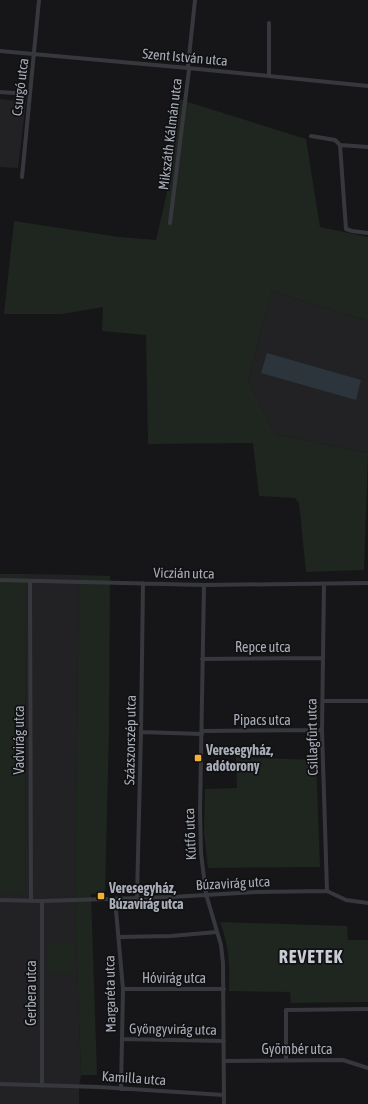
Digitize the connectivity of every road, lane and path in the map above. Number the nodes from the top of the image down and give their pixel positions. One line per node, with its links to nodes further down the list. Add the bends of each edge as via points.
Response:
1 (39, 0): 5 (street, Csurgó utca)
2 (195, 0): 6 (street, Mikszáth Kálmán utca)
3 (269, 23): 7 (street)
4 (0, 52): 5 (street, Szent István utca)
5 (35, 55): 6 (street, Szent István utca); 10 (street, Csurgó utca)
6 (188, 68): 7 (street, Szent István utca); 15 (street, Mikszáth Kálmán utca)
7 (269, 76): 8 (street, Szent István utca)
8 (368, 86)
9 (0, 92): 10 (street)
10 (29, 94): 14 (street, Csurgó utca)
11 (312, 136): 12 (street, via 335,140)
12 (340, 145): 13 (street); 16 (street, via 346,229)
13 (368, 147)
14 (22, 177)
15 (170, 223)
16 (368, 233)
17 (0, 580): 18 (street, Viczián utca)
18 (30, 580): 19 (street, Viczián utca); 33 (street, Vadvirág utca)
19 (143, 583): 22 (street, Viczián utca); 28 (street, Százszorszép utca)
20 (368, 583): 21 (street, Viczián utca)
21 (324, 584): 22 (street, Viczián utca); 23 (street, Csillagfürt utca)
22 (204, 585): 24 (street, Kútfő utca)
23 (323, 658): 24 (street, Repce utca); 25 (street, Csillagfürt utca)
24 (202, 659): 29 (street, Kútfő utca)
25 (323, 700): 26 (street); 27 (street, Csillagfürt utca)
26 (368, 701)
27 (322, 730): 29 (street, Pipacs utca); 30 (street, Csillagfürt utca)
28 (141, 732): 29 (street, Pipacs utca); 32 (street, Százszorszép utca)
29 (202, 732): 31 (street, Kútfő utca, via 201,853)
30 (328, 891): 31 (street, Búzavirág utca); 37 (street, Búzavirág utca, via 346,900)
31 (206, 894): 32 (street, Búzavirág utca); 38 (street, Kútfő utca)
32 (137, 897): 34 (street, Búzavirág utca)
33 (31, 899): 35 (street, Búzavirág utca); 36 (street, Búzavirág utca)
34 (115, 899): 36 (street, Búzavirág utca); 39 (street, Margaréta utca)
35 (0, 900)
36 (42, 901): 49 (street, Gerbera utca)
37 (368, 903)
38 (217, 932): 39 (street); 41 (street, Kútfő utca, via 223,963)
39 (119, 937): 40 (street, Margaréta utca)
40 (123, 989): 41 (street, Hóvirág utca); 43 (street, Margaréta utca)
41 (224, 989): 44 (street, Kútfő utca)
42 (368, 1009): 45 (street, via 286,1010)
43 (122, 1039): 44 (street, Gyöngyvirág utca); 50 (street, Margaréta utca)
44 (224, 1041): 46 (street, Kútfő utca)
45 (286, 1060): 46 (street, Gyömbér utca); 47 (street, Gyömbér utca, via 343,1060)
46 (225, 1061): 51 (street, Kútfő utca)
47 (368, 1068)
48 (0, 1084): 49 (street, Kamilla utca)
49 (42, 1086): 50 (street, Kamilla utca)
50 (121, 1089): 51 (street, Kamilla utca)
51 (224, 1095): 52 (street, Kútfő utca)
52 (224, 1104)

